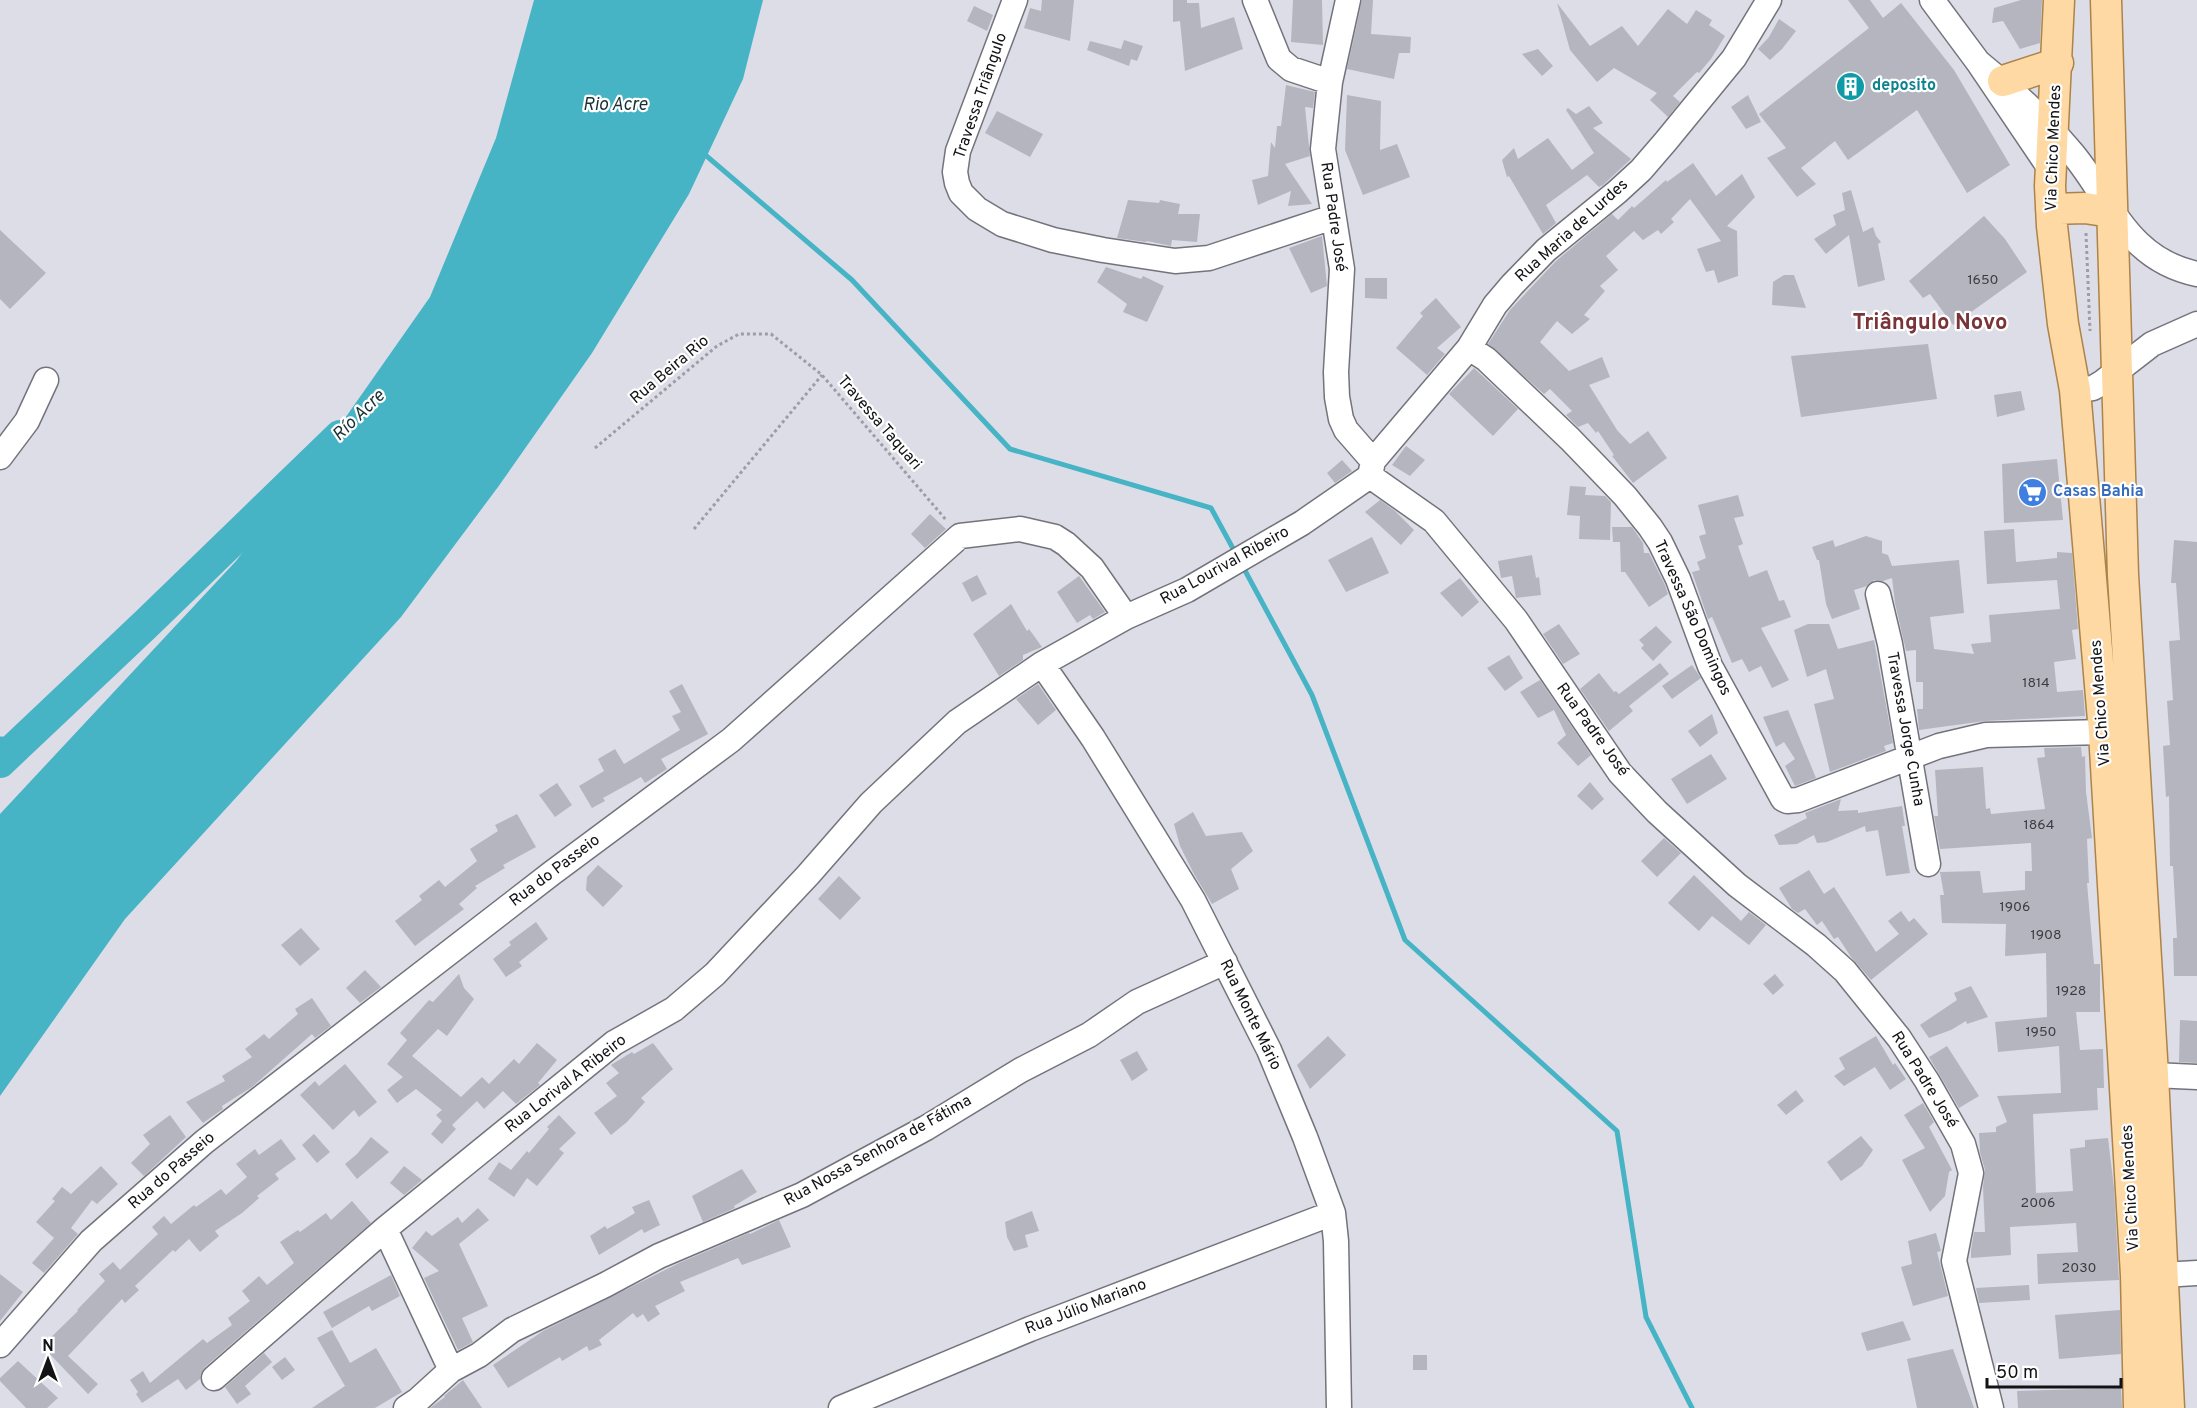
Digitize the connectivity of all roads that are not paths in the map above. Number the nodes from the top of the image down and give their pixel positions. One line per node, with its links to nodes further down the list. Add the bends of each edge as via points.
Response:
1 (1015, 0): 16 (street, Travessa Triângulo, via 958,151 955,172 961,193 985,215 1053,240 1175,261 1209,258)
2 (1255, 0): 11 (street, via 1279,59 1291,69)
3 (1348, 0): 11 (street, Rua Padre José)
4 (1769, 0): 19 (street, Rua Maria de Lurdes, via 1734,58 1666,141 1625,185 1546,250 1512,285)
5 (1932, 0): 8 (street)
6 (2060, 0): 9 (main road, Via Chico Mendes)
7 (2106, 0): 15 (main road, Via Chico Mendes)
8 (1978, 62): 10 (street); 13 (street)
9 (2058, 63): 10 (main road); 12 (main road, Via Chico Mendes)
10 (2002, 81): 12 (street)
11 (1330, 82): 16 (street, Rua Padre José, via 1323,149)
12 (2053, 132): 13 (main road, Via Chico Mendes); 15 (street, via 2087,172)
13 (2051, 170): 14 (main road, Via Chico Mendes)
14 (2051, 209): 15 (main road); 22 (main road, Via Chico Mendes, via 2063,324)
15 (2111, 212): 17 (street, via 2145,251 2177,269); 20 (main road, Via Chico Mendes)
16 (1333, 217): 24 (street, Rua Padre José, via 1342,269 1337,398 1346,430)
17 (2197, 274)
18 (2197, 324): 20 (street, via 2152,344)
19 (1469, 348): 24 (street, Rua Maria de Lurdes); 29 (street, Travessa São Domingos, via 1486,359 1570,439 1650,527 1678,579 1710,666 1783,800 1798,800)
20 (2116, 372): 22 (street, via 2093,388); 32 (main road, Via Chico Mendes, via 2123,575)
21 (46, 380): 23 (street, via 27,421)
22 (2075, 390): 28 (main road, Via Chico Mendes)
23 (0, 457)
24 (1372, 468): 26 (street, Rua Lourival Ribeiro, via 1302,523 1187,590); 44 (street, Rua Padre José, via 1434,521 1516,620 1614,763 1650,804 1737,885 1845,971 1899,1038 1963,1144 1971,1173 1954,1261)
25 (1878, 594): 29 (street, Travessa Jorge Cunha)
26 (1126, 617): 27 (street, Rua Lourival Ribeiro); 38 (street, Rua do Passeio, via 1092,568 1055,537 1020,528 960,536 730,740 204,1142 91,1241)
27 (1042, 664): 31 (street, Rua Monte Mário, via 1154,834); 35 (street, Rua Lorival A Ribeiro, via 934,742 871,803 715,974 682,1003 614,1043)
28 (2104, 732): 29 (street, Travessa São Domingos, via 1986,735); 45 (main road, Via Chico Mendes, via 2136,1275)
29 (1910, 756): 30 (street, Travessa Jorge Cunha)
30 (1928, 864)
31 (1225, 962): 34 (street, Rua Monte Mário, via 1273,1061); 39 (street, Rua Nossa Senhora de Fátima, via 1137,1002 1089,1035 833,1179 659,1256 512,1330)
32 (2153, 1075): 33 (street); 37 (main road, Via Chico Mendes)
33 (2197, 1077)
34 (1333, 1213): 42 (street, Rua Júlio Mariano, via 1030,1329); 43 (street, Rua Monte Mário, via 1338,1264)
35 (385, 1229): 39 (street); 40 (street, Rua Lorival A Ribeiro)
36 (2197, 1273): 37 (street)
37 (2162, 1275): 46 (main road, Via Chico Mendes)
38 (0, 1345)
39 (451, 1370): 41 (street, Rua Nossa Senhora de Fátima)
40 (214, 1378)
41 (416, 1405)
42 (842, 1408)
43 (1339, 1408)
44 (1991, 1408)
45 (2139, 1408)
46 (2169, 1408)

